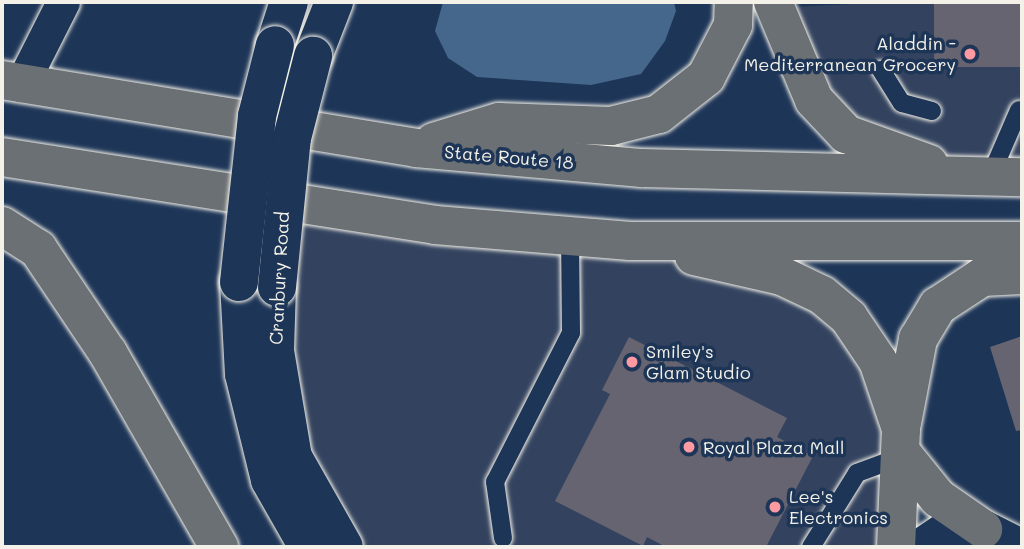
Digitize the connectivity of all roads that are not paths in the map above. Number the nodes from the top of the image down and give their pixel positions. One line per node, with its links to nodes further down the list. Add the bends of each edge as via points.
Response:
1 (62, 2): 7 (street)
2 (289, 2): 23 (main road, Cranbury Road, bridge, via 257,116 239,282 244,374 270,480)
3 (334, 2): 24 (main road, Cranbury Road, bridge, via 313,56 292,138 275,351 293,457)
4 (734, 2): 10 (highway, via 733,24 706,77 659,114 611,126 499,122)
5 (773, 2): 13 (highway, via 814,100 846,134 881,151 916,157)
6 (881, 69): 9 (lane, via 902,103)
7 (11, 83): 10 (highway, State Route 18)
8 (1019, 110): 12 (lane)
9 (932, 111)
10 (416, 148): 13 (highway, State Route 18, via 642,168)
11 (2, 158): 15 (highway, via 435,225)
12 (1006, 177): 13 (highway, State Route 18)
13 (952, 178)
14 (2, 226): 22 (highway, via 46,261 108,354)
15 (569, 233): 16 (highway); 21 (lane, via 571,333 495,482)
16 (630, 241): 17 (highway); 19 (highway, via 782,276 822,295 849,318 878,361)
17 (1022, 241)
18 (1022, 275): 19 (highway, via 982,277 938,306 918,339)
19 (902, 442): 20 (highway, via 938,498); 25 (lane, via 857,472); 26 (highway, via 894,487)
20 (983, 529): 27 (main road, via 950,528); 28 (main road)
21 (503, 538)
22 (219, 547)
23 (308, 547)
24 (344, 547)
25 (811, 547)
26 (896, 547)
27 (922, 547)
28 (1019, 547)

